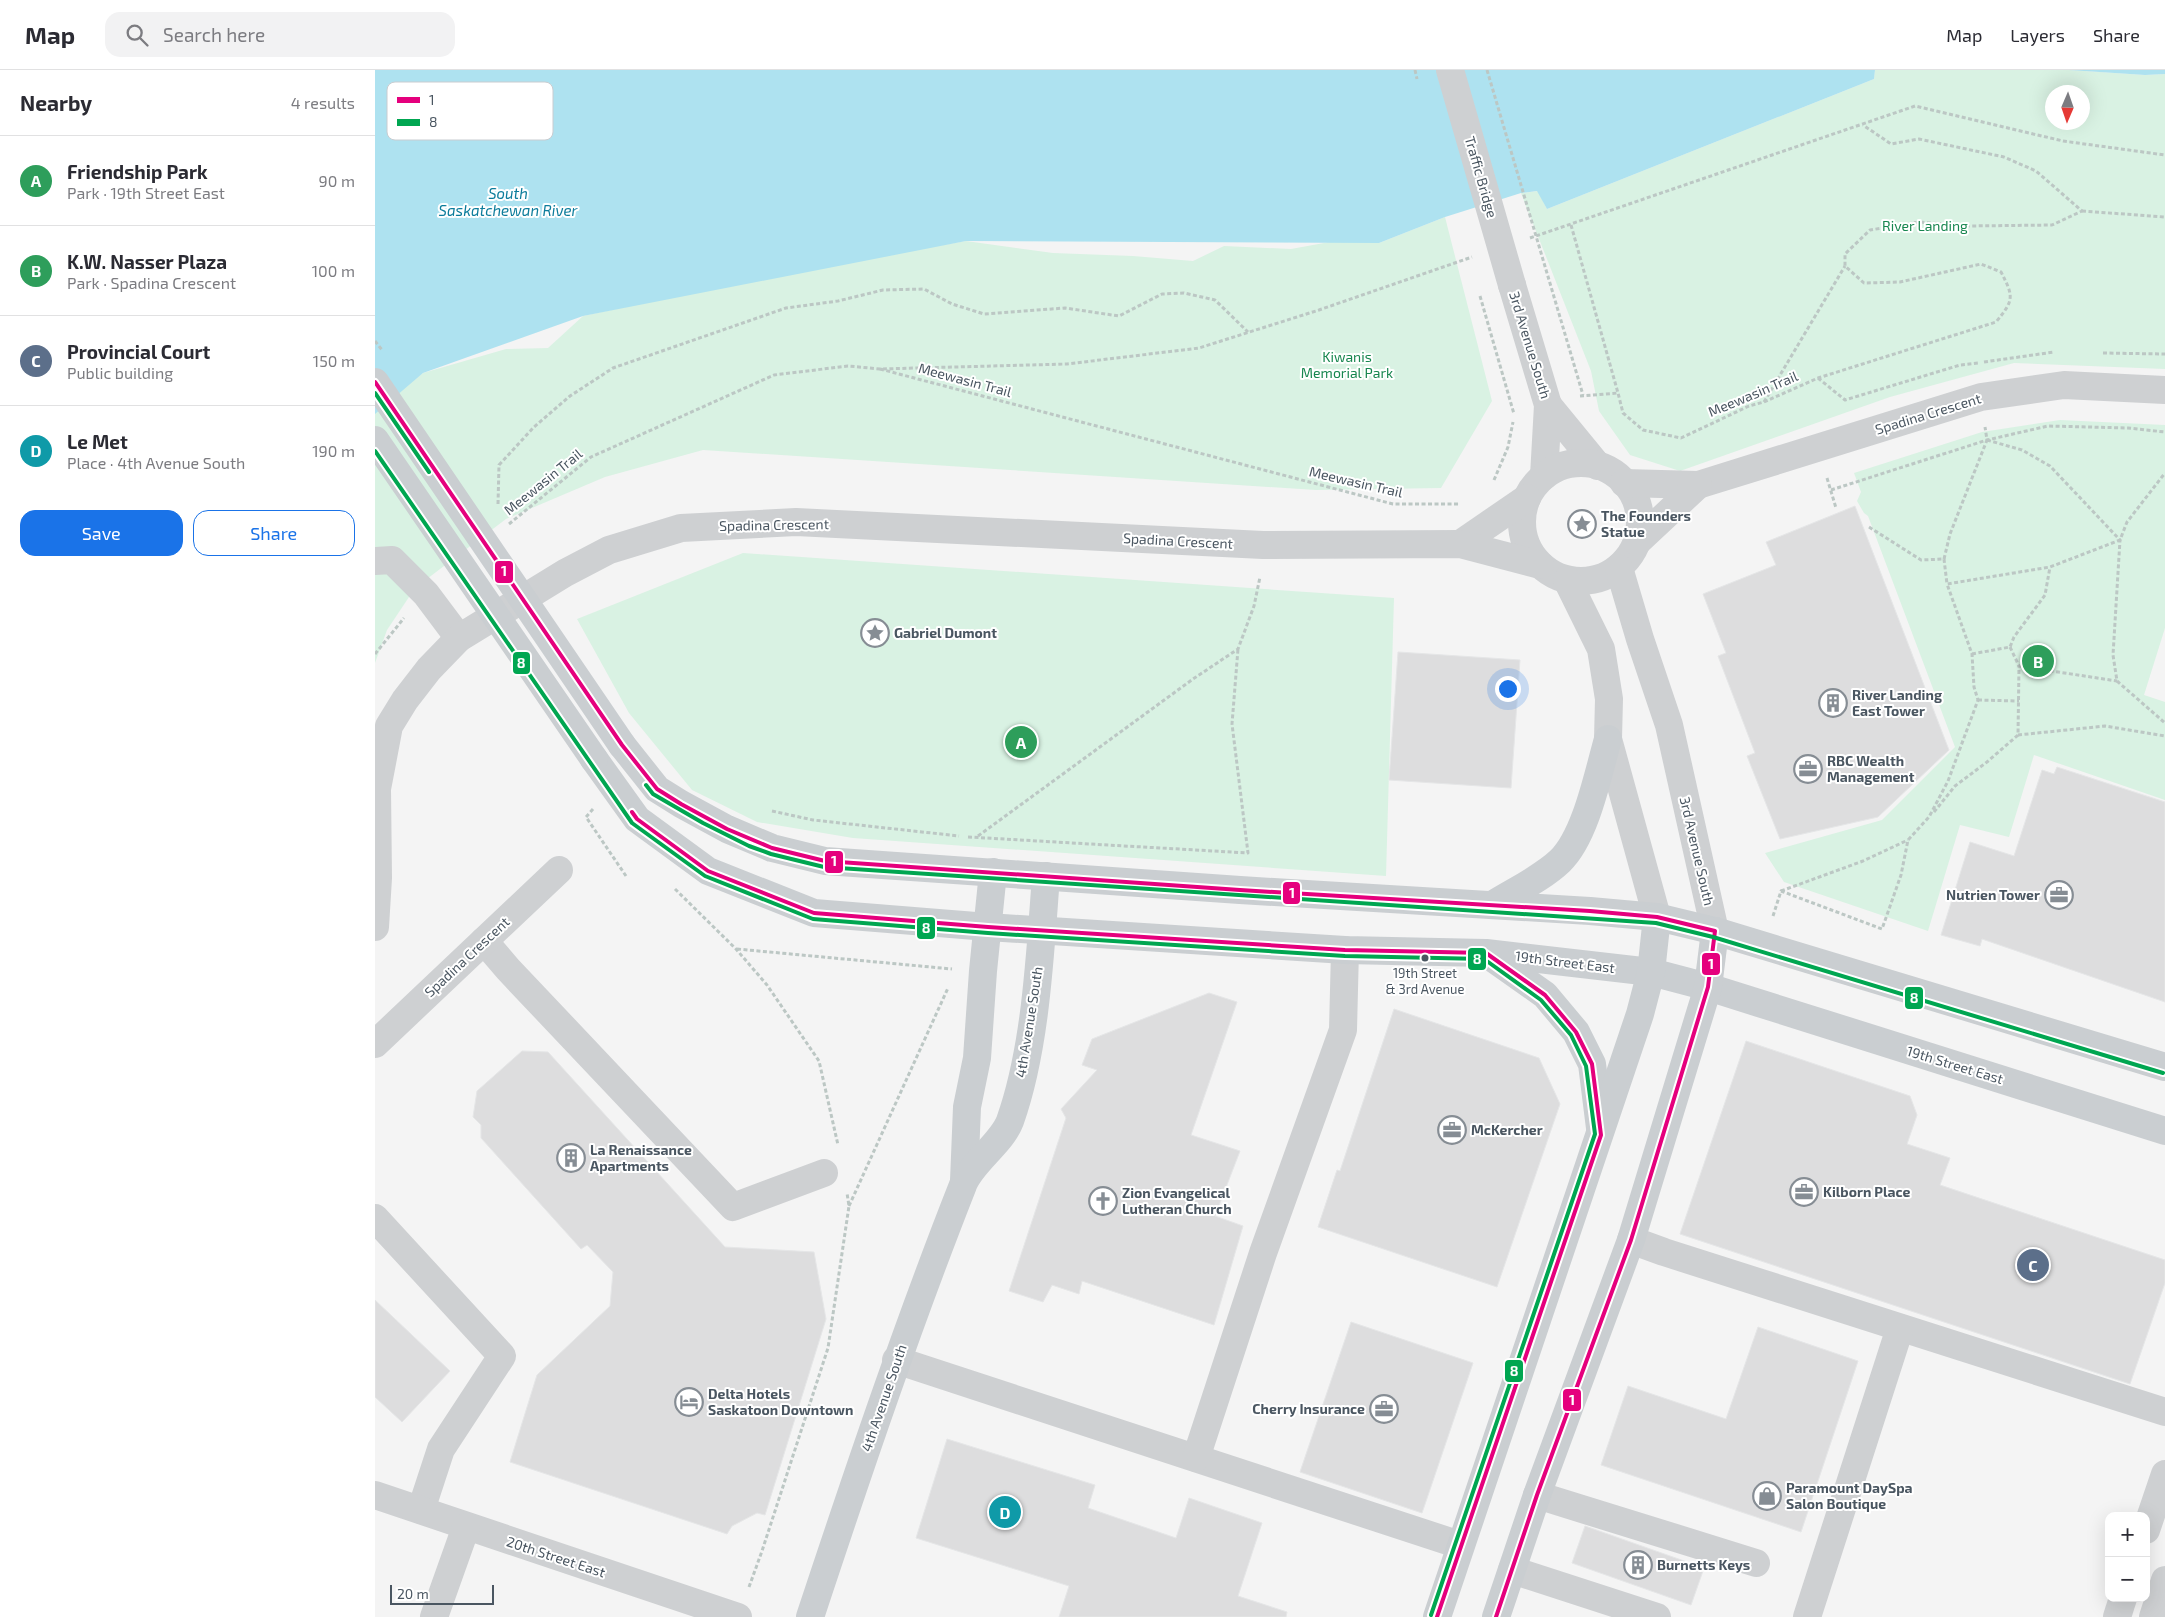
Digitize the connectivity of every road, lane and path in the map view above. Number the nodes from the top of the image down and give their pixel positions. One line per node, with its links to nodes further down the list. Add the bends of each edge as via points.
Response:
1 (1450, 70): 11 (street, Traffic Bridge, bridge)
2 (1487, 70): 17 (path, bridge)
3 (1863, 125): 4 (path, via 1915,106 2063,141); 5 (path, via 1891,144 1919,139 2004,157 2036,171); 7 (path)
4 (2165, 155)
5 (2082, 211): 6 (path); 10 (path, via 2052,225 1967,226 1919,222 1870,230 1845,254)
6 (2165, 217)
7 (1571, 225): 8 (path); 16 (path, Meewasin Trail)
8 (1524, 241)
9 (1477, 256): 12 (path, Meewasin Trail)
10 (1845, 266): 18 (path); 18 (path, Meewasin Trail, via 1864,283 1900,282 1981,264 2001,272 2010,289 2009,306 1996,322 1818,378)
11 (1512, 285): 19 (street, 3rd Avenue South)
12 (1248, 332): 13 (path, Meewasin Trail, via 1199,348 1067,364); 32 (path, via 1215,300 1184,293 1162,294 1119,316 1065,308 984,314 952,304 924,289 883,290 838,301 786,308 613,368 571,396 534,427 499,465)
13 (880, 368): 30 (path, Meewasin Trail, via 1393,504 1456,506); 34 (path, Meewasin Trail, via 848,366 774,375 591,457)
14 (375, 382): 68 (main road, bridge, via 623,745 657,789 727,829 772,848 825,861)
15 (2165, 390): 27 (street, Spadina Crescent, via 2064,385 1981,397)
16 (1618, 393): 17 (path); 18 (path, Meewasin Trail, via 1623,413 1643,430 1681,438)
17 (1583, 395): 19 (path)
18 (1764, 402)
19 (1549, 405): 23 (street, 3rd Avenue South); 25 (street, 3rd Avenue South); 28 (path, via 1515,414 1508,447 1494,482)
20 (2165, 432): 22 (path, via 2048,426)
21 (375, 440): 76 (main road, 19th Street East, bridge, via 637,819 708,871 814,913)
22 (1987, 440): 31 (path, via 1831,490); 35 (path, via 2022,450 2050,466); 39 (path)
23 (1598, 466): 25 (street, via 1581,463); 26 (street)
24 (2165, 473): 35 (path, via 2127,522)
25 (1544, 476): 29 (street)
26 (1624, 483): 27 (street, Spadina Crescent); 36 (street, via 1639,510)
27 (1698, 485): 36 (street, Spadina Crescent)
28 (1487, 486)
29 (1527, 498): 37 (street); 41 (street, via 1522,530 1529,550)
30 (1462, 502)
31 (1836, 508)
32 (498, 514)
33 (1869, 527): 39 (path, via 1921,560)
34 (504, 528)
35 (2120, 540): 42 (path); 53 (path, via 2113,654)
36 (1637, 542): 43 (street)
37 (1460, 544): 38 (street, Spadina Crescent); 41 (street, Spadina Crescent)
38 (1263, 545): 47 (street, Spadina Crescent, via 796,522 681,528 609,550); 49 (path, via 1254,606)
39 (1943, 559): 45 (path)
40 (375, 561): 46 (street, via 392,560)
41 (1540, 565): 44 (street)
42 (2049, 566): 45 (path); 48 (path, via 2045,595 2014,637)
43 (1619, 568): 44 (street, via 1593,580); 78 (street, 3rd Avenue South, via 1669,725)
44 (1567, 580): 59 (street, via 1601,649 1609,698)
45 (1947, 584): 51 (path)
46 (426, 594): 47 (street); 50 (path)
47 (459, 638): 75 (street, Spadina Crescent, via 429,669 389,726 377,789)
48 (2010, 648): 51 (path); 52 (path)
49 (1238, 649): 65 (path); 65 (path, via 1231,724 1248,854)
50 (375, 654)
51 (1972, 654): 54 (path)
52 (2019, 666): 53 (path); 55 (path)
53 (2117, 681): 56 (path)
54 (1978, 700): 55 (path); 64 (path, via 1948,781)
55 (2019, 701): 57 (path)
56 (2165, 723)
57 (2019, 735): 58 (path, via 2105,726); 64 (path, via 1955,786)
58 (2165, 736)
59 (1608, 739): 73 (main road, via 1575,841 1561,860); 74 (street)
60 (588, 802): 61 (path)
61 (593, 809): 63 (path); 69 (path, via 585,817)
62 (766, 810): 65 (path, via 813,820)
63 (600, 815)
64 (1929, 817): 66 (path)
65 (978, 836)
66 (1908, 840): 72 (path); 72 (path, via 1901,874 1882,929)
67 (559, 870): 79 (street, Spadina Crescent)
68 (993, 872): 70 (main road); 76 (main road, 4th Avenue South)
69 (626, 876)
70 (1046, 876): 73 (main road); 77 (main road, 4th Avenue South)
71 (668, 882): 81 (path)
72 (1781, 891): 80 (path)
73 (1492, 905): 74 (main road)
74 (1657, 917): 78 (main road); 85 (main road)
75 (375, 927)
76 (988, 927): 77 (main road, 19th Street East); 94 (main road, 4th Avenue South, via 977,1058 967,1107)
77 (1042, 930): 82 (main road, 19th Street East); 94 (main road, 4th Avenue South, via 1026,1061 1009,1124)
78 (1715, 931): 80 (main road); 87 (main road, 3rd Avenue South)
79 (485, 941): 88 (street, Spadina Crescent); 93 (street, via 733,1207)
80 (1763, 946): 89 (main road)
81 (736, 949): 84 (path); 92 (path, via 767,985 819,1061)
82 (1345, 950): 83 (main road, 19th Street East); 102 (street, via 1343,1030 1263,1253)
83 (1486, 953): 85 (main road, 19th Street East); 91 (main road, via 1545,995 1576,1032 1592,1064)
84 (957, 969)
85 (1651, 972): 87 (main road, 19th Street East); 91 (main road)
86 (949, 987): 96 (path)
87 (1708, 988): 90 (main road, 19th Street East); 98 (main road, 3rd Avenue South)
88 (375, 1044)
89 (2165, 1067)
90 (2165, 1131)
91 (1601, 1135): 109 (main road)
92 (840, 1152)
93 (824, 1173)
94 (964, 1181): 100 (main road, 4th Avenue South)
95 (847, 1188): 96 (path)
96 (849, 1206): 115 (path, via 828,1348)
97 (375, 1218): 106 (street, via 502,1356 441,1449)
98 (1631, 1240): 99 (street); 105 (main road, 3rd Avenue South)
99 (1900, 1328): 101 (street); 120 (street)
100 (897, 1360): 102 (street); 116 (main road, 4th Avenue South)
101 (2165, 1412)
102 (1196, 1458): 109 (street)
103 (2165, 1474): 107 (street)
104 (375, 1495): 106 (street, 20th Street East)
105 (1537, 1495): 110 (street); 111 (main road, 3rd Avenue South)
106 (421, 1510): 108 (street, 20th Street East)
107 (2150, 1518)
108 (466, 1527): 114 (street); 115 (street, 20th Street East)
109 (1461, 1545): 117 (main road)
110 (1756, 1563)
111 (1512, 1570): 118 (main road, 3rd Avenue South); 119 (street)
112 (2165, 1580): 122 (street)
113 (2122, 1602): 121 (street)
114 (434, 1617)
115 (738, 1617)
116 (810, 1617)
117 (1437, 1617)
118 (1496, 1617)
119 (1657, 1617)
120 (1807, 1617)
121 (2117, 1617)
122 (2153, 1617)

